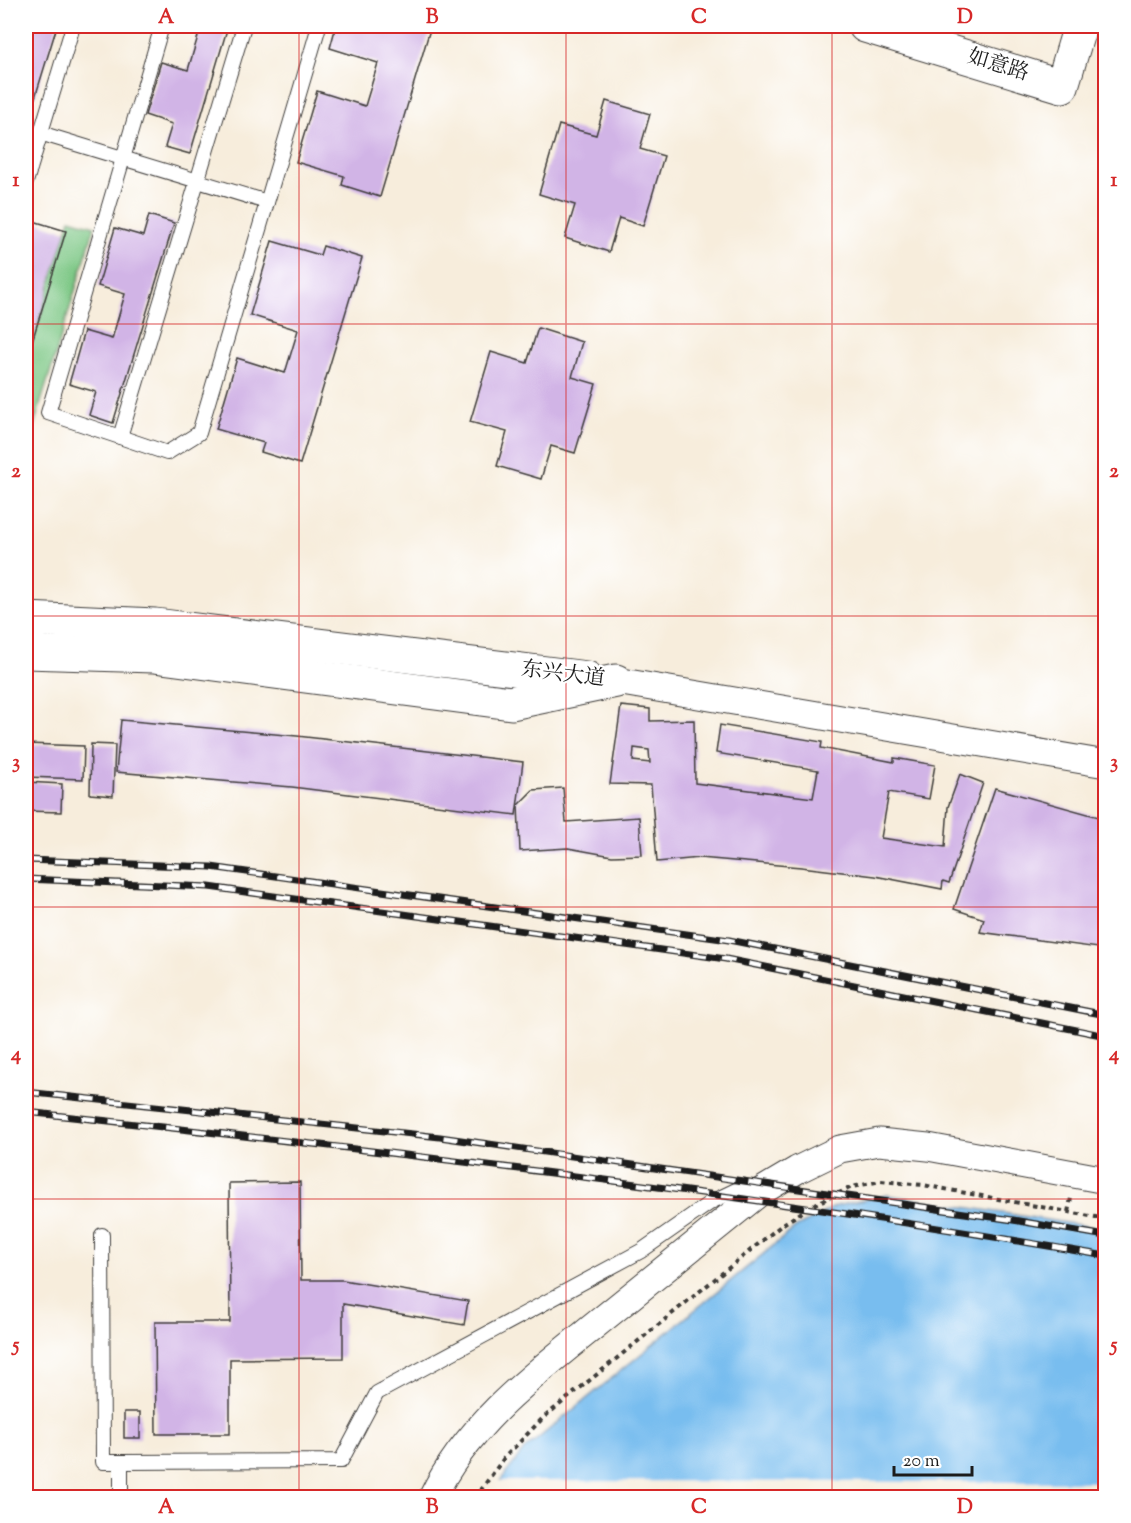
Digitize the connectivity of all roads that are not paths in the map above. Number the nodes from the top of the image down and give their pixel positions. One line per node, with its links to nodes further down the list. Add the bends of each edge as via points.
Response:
1 (73, 26): 7 (lane)
2 (162, 26): 8 (lane)
3 (244, 26): 10 (lane)
4 (319, 26): 11 (lane)
5 (865, 26): 6 (main road, 如意路, via 1062,86)
6 (1080, 26)
7 (40, 133): 8 (lane); 9 (lane)
8 (123, 159): 10 (lane); 12 (lane, via 48,413)
9 (26, 182)
10 (197, 182): 11 (lane); 12 (lane)
11 (267, 202): 12 (lane, via 199,433 167,453)
12 (120, 437)
13 (26, 619): 15 (main road, 东兴大道, via 155,625)
14 (26, 652): 15 (main road, 东兴大道, via 154,656 511,703)
15 (616, 681): 16 (street)
16 (1106, 764)
17 (1106, 1179): 18 (street, via 879,1142 840,1149)
18 (760, 1192): 20 (lane, via 736,1190 711,1202 641,1251 378,1393 341,1461); 22 (street, via 518,1389 477,1431 443,1475)
19 (102, 1235): 20 (lane, via 103,1462)
20 (120, 1462): 21 (lane)
21 (121, 1497)
22 (432, 1497)

